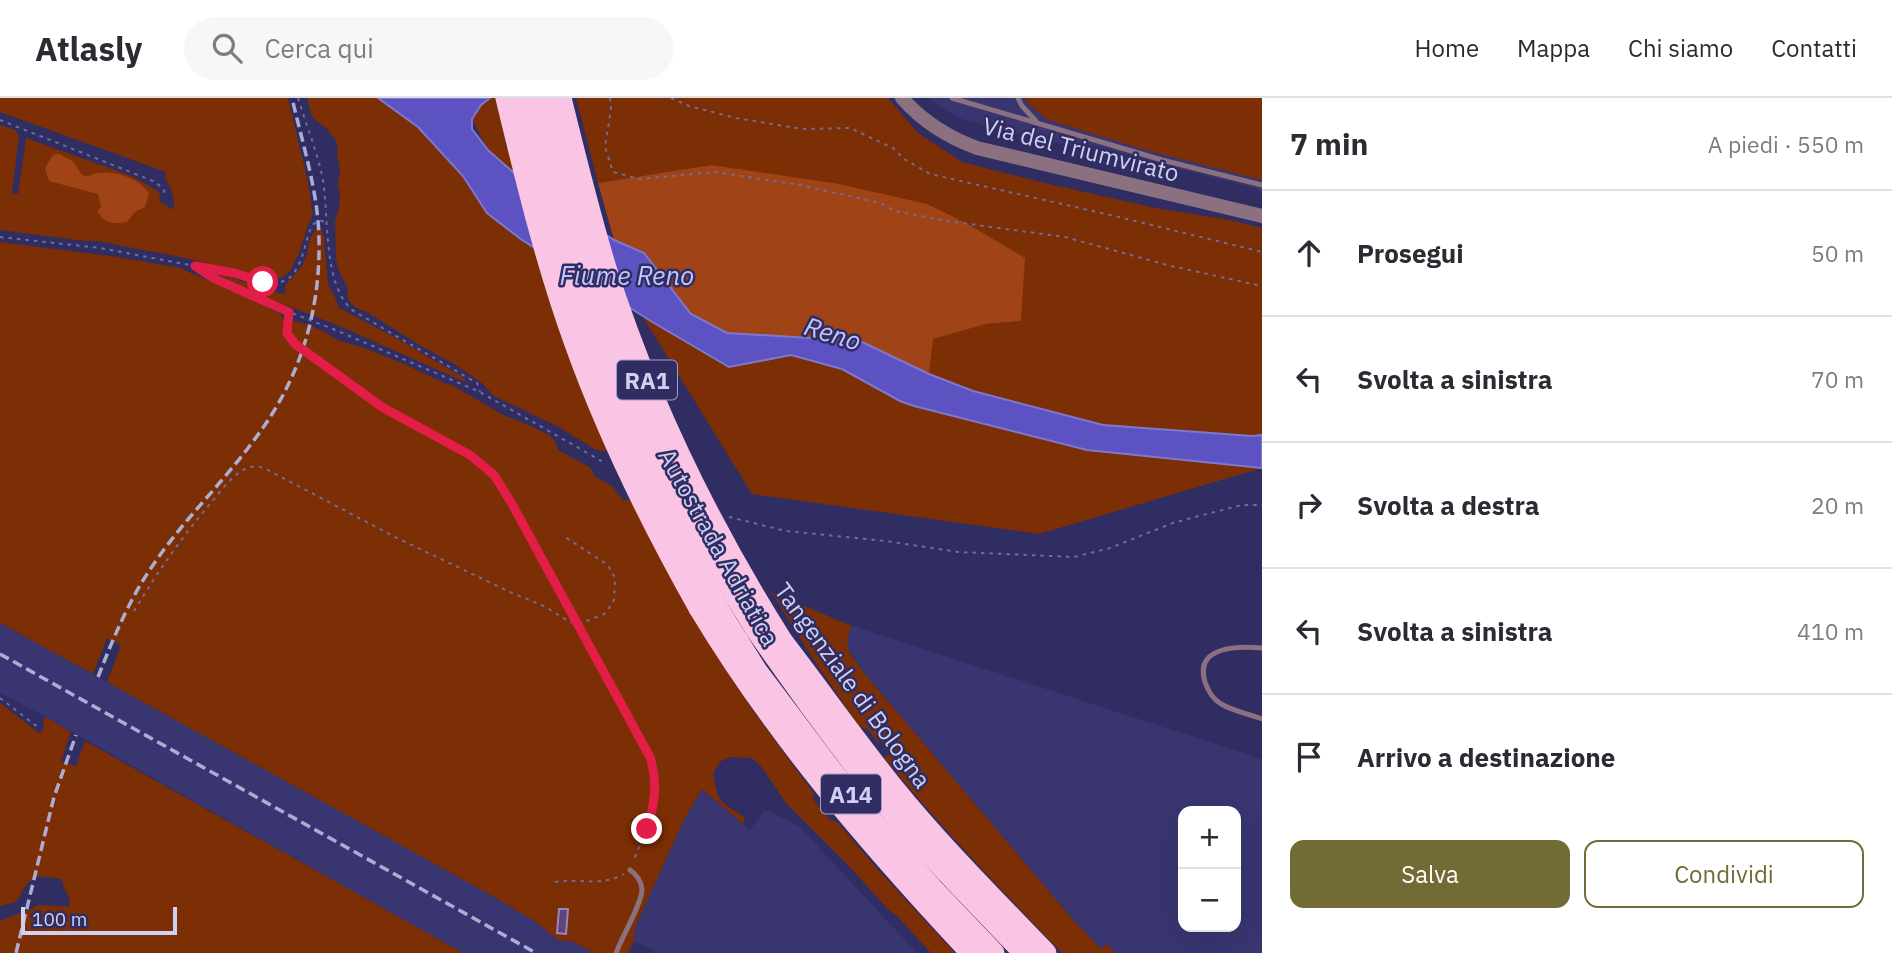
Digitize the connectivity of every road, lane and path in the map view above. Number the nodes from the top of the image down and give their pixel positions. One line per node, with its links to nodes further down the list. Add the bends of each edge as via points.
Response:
1 (298, 98): 16 (path, via 322,174)
2 (506, 98): 36 (highway, RA1, bridge, via 546,251 592,387 645,507 699,608 728,656 817,778)
3 (523, 98): 37 (highway, Autostrada Adriatica / A14, bridge, via 560,241 597,355 675,531 757,671 830,768)
4 (543, 98): 38 (highway, Autostrada Adriatica / A14, bridge, via 584,255 623,368 682,499 727,584 755,630 884,802)
5 (561, 98): 39 (highway, Tangenziale di Bologna / RA1, bridge, via 607,269 647,382 696,491 748,587 858,744)
6 (610, 98): 20 (path, via 605,147 613,172 639,179 715,173 800,185 880,203 895,211 1065,237)
7 (671, 98): 18 (path, via 736,118 802,129 850,128 893,148 930,174)
8 (902, 98): 15 (street, Via del Triumvirato, via 933,127 977,148)
9 (953, 98): 12 (lane)
10 (1018, 98): 12 (lane)
11 (0, 120): 14 (path, via 153,181)
12 (1038, 123): 13 (lane)
13 (1262, 185)
14 (166, 196)
15 (1262, 216)
16 (325, 223): 19 (path, via 315,222 299,264 282,282); 22 (path, via 334,280 345,304 477,383)
17 (0, 237): 19 (path, via 100,248)
18 (1262, 252)
19 (195, 266): 21 (path)
20 (1262, 286)
21 (289, 312): 22 (path); 28 (path, via 287,333 295,344 382,407 470,455 494,475)
22 (480, 392): 23 (path)
23 (609, 465)
24 (1262, 505): 25 (path, via 1242,505 1173,523 1074,557 958,552 808,534)
25 (726, 516)
26 (562, 535): 28 (path, via 608,565 615,578 614,600 608,610)
27 (134, 611): 28 (path, via 173,550 216,497 244,469 258,466)
28 (579, 624): 33 (path, via 646,746 654,771 655,800)
29 (1262, 648): 31 (lane, via 1218,651 1203,669 1213,698)
30 (0, 698): 32 (path)
31 (1262, 719)
32 (39, 728)
33 (630, 870): 34 (path, via 604,882); 35 (lane, via 641,884 641,897)
34 (555, 882)
35 (616, 953)
36 (971, 953)
37 (994, 953)
38 (1024, 953)
39 (1045, 953)

